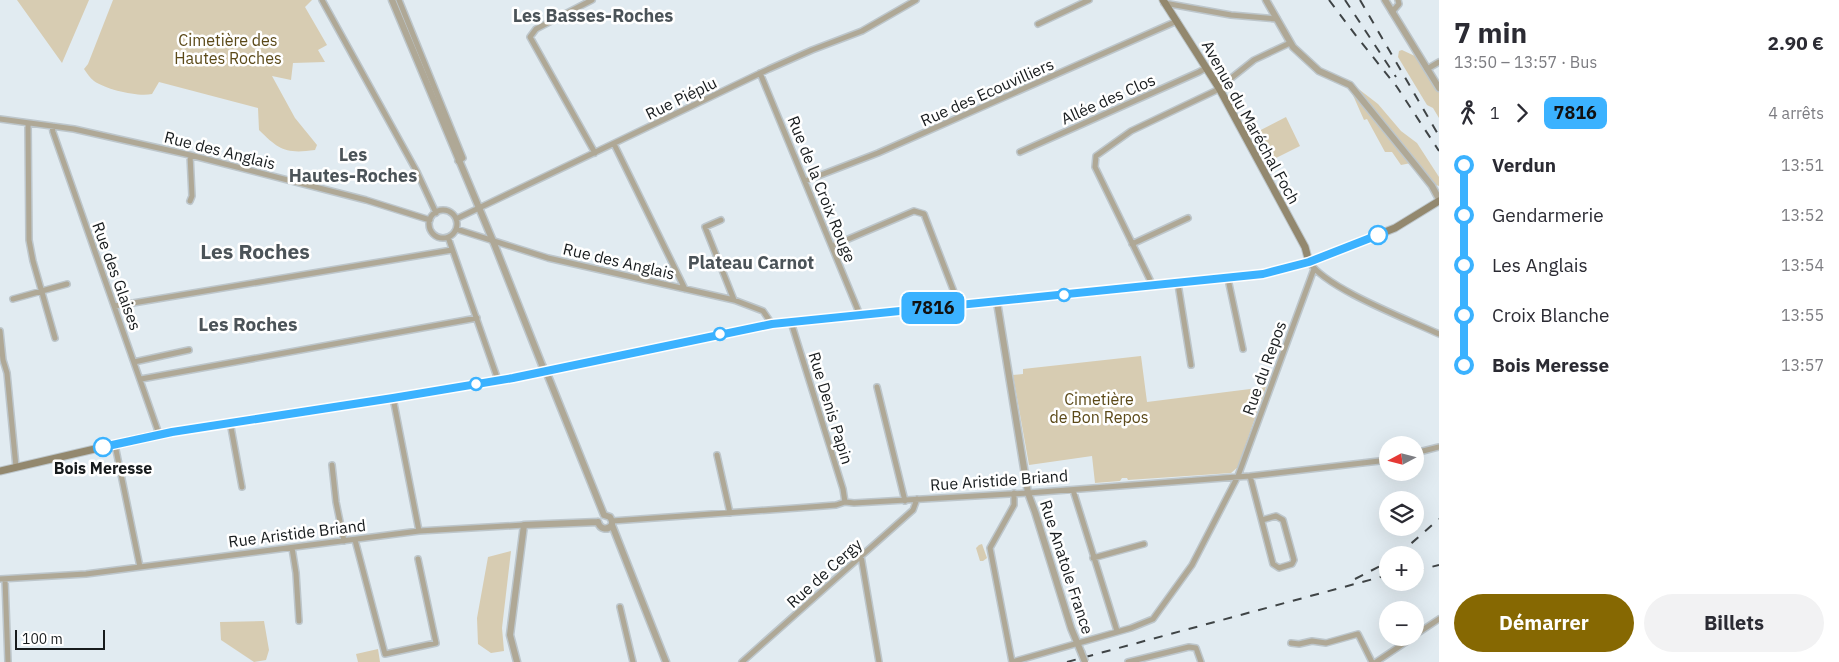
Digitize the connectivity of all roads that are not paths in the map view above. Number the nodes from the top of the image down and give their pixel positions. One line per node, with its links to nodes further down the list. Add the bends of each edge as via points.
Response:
1 (322, 0): 36 (street)
2 (392, 0): 31 (street)
3 (399, 0): 31 (street, via 464,158)
4 (574, 0): 12 (street)
5 (592, 0): 12 (street)
6 (916, 0): 21 (street, Rue Piéplu, via 862,31)
7 (1089, 0): 16 (street)
8 (1266, 0): 14 (street)
9 (1385, 0): 13 (street)
10 (1398, 0): 13 (street, via 1399,5)
11 (1164, 1): 14 (street, via 1231,15); 15 (main road, Avenue du Maréchal Foch)
12 (577, 7): 29 (street, via 536,29 530,37)
13 (1392, 12): 20 (street)
14 (1277, 19): 17 (street)
15 (1177, 21): 19 (main road, Avenue du Maréchal Foch); 32 (street, Rue des Ecouvilliers, via 887,149)
16 (1038, 24)
17 (1290, 43): 22 (street, via 1254,60); 33 (street, via 1319,71 1350,85 1432,186)
18 (1439, 62): 20 (street)
19 (1206, 68): 22 (main road, Avenue du Maréchal Foch); 28 (street, Allée des Clos)
20 (1428, 69): 23 (street)
21 (760, 73): 27 (street, Rue Piéplu); 32 (street, Rue de la Croix Rouge)
22 (1219, 88): 44 (street, via 1132,131 1099,153 1095,160 1095,167); 47 (main road, Avenue du Maréchal Foch, via 1305,247)
23 (1439, 88)
24 (0, 119): 25 (street, Rue des Anglais)
25 (28, 123): 26 (street, Rue des Anglais); 54 (street, via 29,240)
26 (52, 126): 30 (street, Rue des Anglais); 59 (street, Rue des Glaises)
27 (614, 144): 29 (street, Rue Piéplu); 53 (street)
28 (1020, 152)
29 (595, 153): 35 (street, Rue Piéplu)
30 (190, 155): 34 (street); 39 (street, Rue des Anglais, via 366,200)
31 (458, 161): 35 (street)
32 (805, 181): 45 (street, Rue de la Croix Rouge)
33 (1439, 200): 47 (main road, via 1396,228)
34 (190, 201)
35 (479, 208): 38 (street, Rue Piéplu); 43 (street)
36 (436, 212): 38 (street, via 447,211); 39 (street)
37 (1188, 218): 44 (street)
38 (456, 219): 41 (street)
39 (430, 220): 42 (street, via 430,229 436,236)
40 (721, 220): 56 (street, via 705,226)
41 (456, 229): 42 (street); 43 (street, Rue des Anglais)
42 (448, 237): 46 (street)
43 (493, 240): 53 (street, Rue des Anglais, via 548,258); 71 (street)
44 (1132, 244): 52 (street)
45 (832, 246): 58 (street, via 914,211 922,212); 60 (street, Rue de la Croix Rouge)
46 (452, 250): 59 (street); 61 (street)
47 (1309, 262): 48 (street); 49 (main road)
48 (1314, 269): 65 (street, via 1337,285); 86 (street, Rue du Repos)
49 (1228, 279): 51 (main road); 67 (street)
50 (67, 284): 54 (street)
51 (1178, 284): 52 (main road); 70 (street)
52 (1153, 286): 57 (main road)
53 (685, 288): 56 (street, Rue des Anglais)
54 (42, 290): 55 (street); 66 (street)
55 (13, 299)
56 (734, 300): 63 (street, Rue des Anglais, via 762,311)
57 (997, 302): 58 (main road); 91 (street, Rue Anatole France)
58 (959, 305): 60 (main road)
59 (115, 306): 69 (street, Rue des Glaises)
60 (860, 315): 62 (main road)
61 (476, 318): 72 (street); 73 (street)
62 (791, 322): 63 (main road); 94 (street, Rue Denis Papin)
63 (772, 324): 71 (main road)
64 (0, 331): 84 (street)
65 (1439, 334)
66 (55, 338)
67 (1243, 349)
68 (189, 350): 69 (street)
69 (134, 362): 72 (street, Rue des Glaises)
70 (1191, 365)
71 (545, 371): 73 (main road); 96 (street)
72 (141, 379): 77 (street, Rue des Glaises)
73 (498, 380): 75 (main road)
74 (877, 387): 92 (street)
75 (393, 398): 76 (main road); 101 (street)
76 (230, 422): 77 (main road); 88 (street)
77 (159, 434): 78 (main road)
78 (114, 445): 84 (main road); 109 (street)
79 (1439, 447): 80 (street)
80 (1424, 451)
81 (717, 455): 95 (street)
82 (1379, 461): 87 (street, Rue Aristide Briand)
83 (332, 465): 103 (street)
84 (16, 467): 85 (main road)
85 (0, 470)
86 (1238, 476): 87 (street, Rue Aristide Briand); 89 (street, Rue Aristide Briand); 115 (street, Rue du Repos, via 1192,565 1152,619)
87 (1250, 476): 97 (street)
88 (242, 487)
89 (1073, 490): 91 (street, Rue Aristide Briand); 107 (street)
90 (1014, 493): 91 (street, Rue Aristide Briand); 93 (street, Rue Aristide Briand); 125 (street, via 1014,505 990,548)
91 (1028, 493): 116 (street, Rue Anatole France)
92 (904, 500): 93 (street, Rue Aristide Briand); 94 (street, Rue Aristide Briand)
93 (916, 500): 106 (street, Rue de Cergy, via 913,510)
94 (845, 502): 95 (street, Rue Aristide Briand)
95 (730, 513): 99 (street, Rue Aristide Briand)
96 (604, 515): 98 (street); 99 (street, via 608,515)
97 (1262, 520): 97 (street, via 1273,564 1279,568 1292,564 1294,560 1283,520 1276,516)
98 (598, 522): 99 (street, via 604,529); 100 (street, Rue Aristide Briand)
99 (612, 523): 122 (street)
100 (524, 525): 101 (street, Rue Aristide Briand); 120 (street, via 510,635)
101 (419, 531): 102 (street, Rue Aristide Briand)
102 (355, 540): 103 (street, Rue Aristide Briand); 108 (street, via 385,654 436,643)
103 (344, 541): 105 (street, Rue Aristide Briand)
104 (1144, 544): 107 (street)
105 (292, 548): 109 (street, Rue Aristide Briand); 113 (street)
106 (861, 556): 123 (street, Rue de Cergy); 124 (street)
107 (1093, 558): 115 (street)
108 (418, 559)
109 (140, 567): 110 (street, Rue Aristide Briand)
110 (2, 579): 119 (street)
111 (620, 607): 121 (street)
112 (1439, 619): 114 (street)
113 (299, 621)
114 (1424, 629)
115 (1117, 631): 116 (street, Rue du Repos)
116 (1076, 642): 125 (street, Rue du Repos); 126 (street, Rue Anatole France, bridge)
117 (1291, 643): 129 (street, via 1326,643 1358,634)
118 (1399, 646): 129 (street)
119 (8, 662)
120 (517, 662)
121 (633, 662)
122 (666, 662)
123 (742, 662)
124 (879, 662)
125 (1012, 662)
126 (1085, 662)
127 (1128, 662): 128 (street, via 1189,647 1196,648)
128 (1201, 662)
129 (1374, 662)

